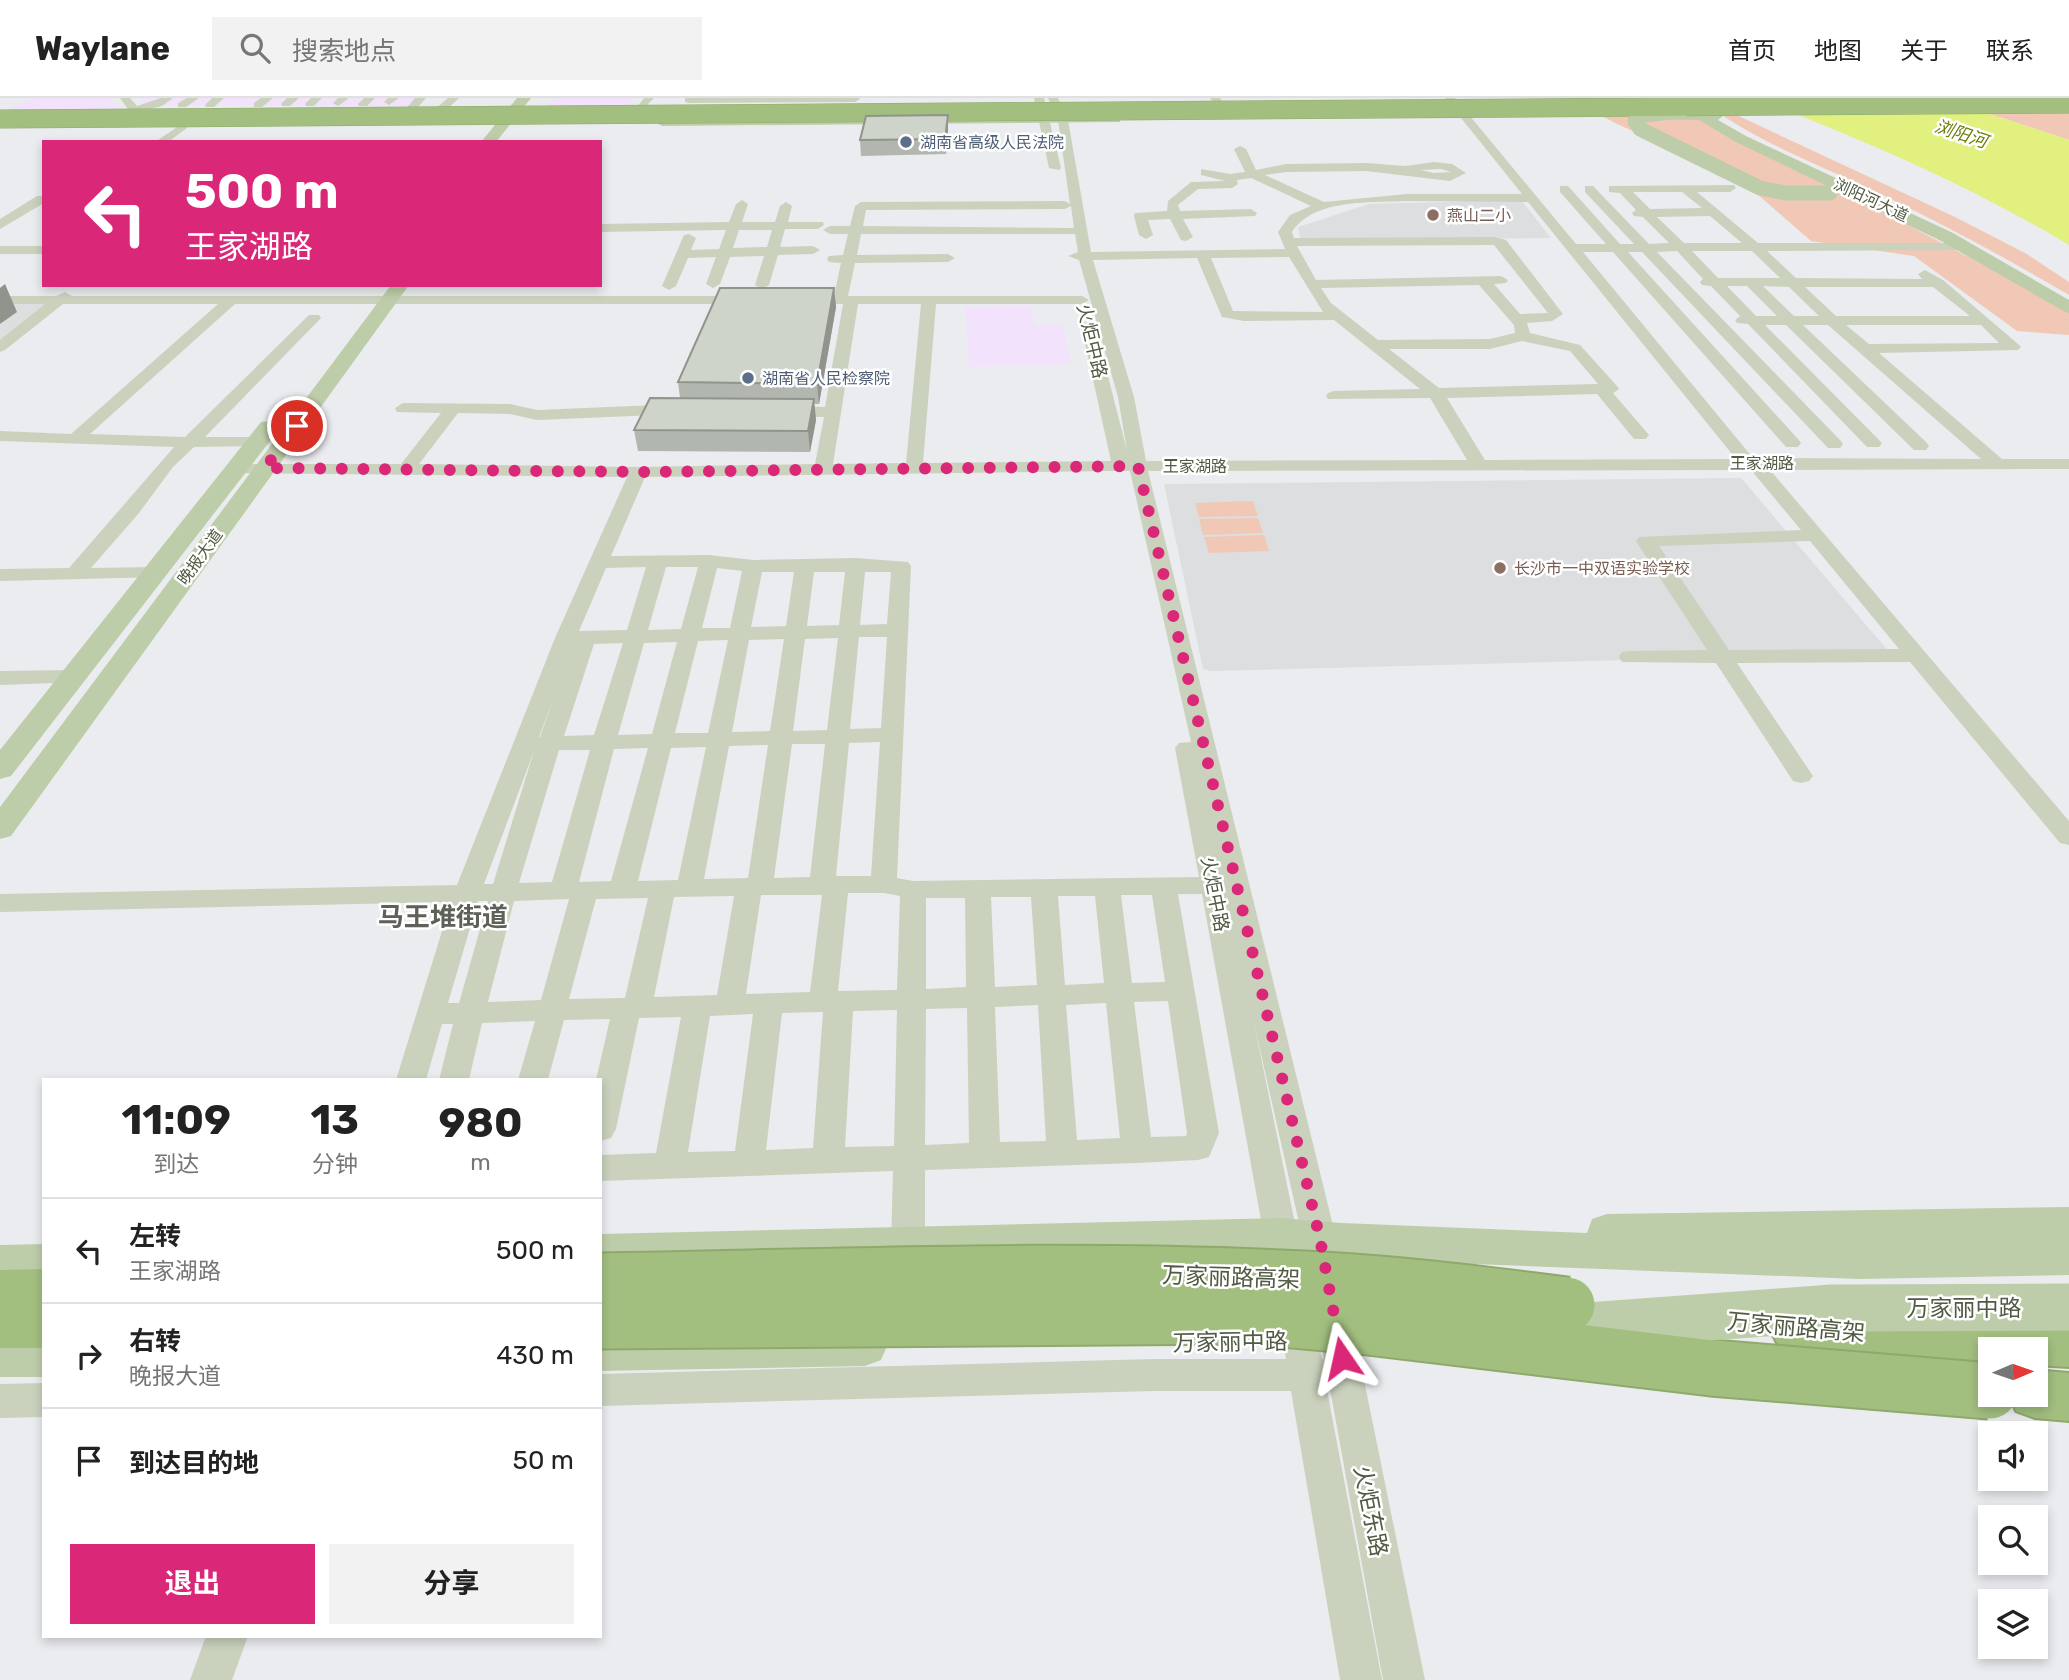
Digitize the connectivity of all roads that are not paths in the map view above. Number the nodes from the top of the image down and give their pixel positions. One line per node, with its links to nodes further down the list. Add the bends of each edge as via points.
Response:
1 (125, 98): 2 (street, via 134,110)
2 (168, 98)
3 (194, 98): 13 (street)
4 (421, 98): 20 (street)
5 (454, 98): 21 (street)
6 (540, 98): 22 (main road)
7 (691, 98): 9 (street)
8 (1593, 98): 12 (main road, bridge)
9 (803, 99): 10 (street)
10 (827, 99): 11 (street)
11 (855, 99)
12 (1676, 103): 16 (main road); 17 (highway, bridge); 17 (highway, bridge); 18 (highway, bridge); 18 (highway, bridge); 23 (main road, 浏阳河大道); 45 (main road, bridge, via 1635,121 1640,129 1749,184 1786,193)
13 (182, 105)
14 (362, 105): 15 (highway); 20 (main road); 24 (main road)
15 (287, 106): 24 (highway, bridge)
16 (1457, 106): 18 (main road); 23 (main road); 44 (street)
17 (2069, 106)
18 (1052, 109): 19 (main road); 19 (highway, bridge); 24 (highway, bridge); 25 (main road); 25 (highway, bridge, via 1029,118); 53 (street, 火炬中路); 97 (street)
19 (730, 110): 22 (main road)
20 (408, 112): 21 (main road)
21 (438, 113): 22 (main road)
22 (519, 113): 25 (main road); 26 (main road); 29 (main road); 30 (main road)
23 (1710, 116): 45 (main road, 浏阳河大道, via 1741,139)
24 (0, 121): 26 (highway, bridge); 27 (main road)
25 (656, 122)
26 (309, 123): 27 (main road)
27 (183, 125): 28 (street)
28 (163, 140)
29 (490, 140)
30 (508, 140)
31 (1240, 149): 34 (street)
32 (1283, 163): 34 (street); 35 (street); 38 (street)
33 (1405, 170): 35 (street)
34 (1252, 174): 37 (street); 55 (street)
35 (1374, 178): 44 (street); 55 (street, via 1360,200)
36 (1195, 185): 37 (street); 37 (street, via 1191,174 1203,167); 62 (street, via 1172,204)
37 (1237, 188): 58 (street, via 1255,204)
38 (1331, 188)
39 (1685, 188): 40 (street); 43 (street); 57 (street)
40 (1730, 188)
41 (1590, 189): 42 (street); 44 (street); 60 (street)
42 (1623, 189): 43 (street); 56 (street)
43 (1650, 189): 61 (street)
44 (1541, 191): 59 (street); 88 (street)
45 (1860, 191): 78 (main road, 浏阳河大道); 128 (main road, 浏阳河大道, via 1957,236)
46 (20, 199): 47 (street)
47 (42, 199): 65 (street)
48 (742, 204): 67 (street)
49 (887, 205): 50 (street); 70 (street, via 861,206); 71 (street)
50 (917, 205): 51 (street); 72 (street)
51 (951, 205): 52 (street); 73 (street)
52 (1038, 205): 53 (street); 74 (street)
53 (1065, 205): 75 (street, 火炬中路)
54 (786, 206): 66 (street)
55 (1322, 206): 87 (street, via 1295,217 1285,232)
56 (1647, 212): 60 (street); 61 (street); 80 (street)
57 (1713, 212): 61 (street); 82 (street)
58 (1251, 213): 62 (street); 69 (street, via 1241,221)
59 (1586, 213): 60 (street); 63 (street); 89 (street)
60 (1614, 213): 79 (street)
61 (1676, 213): 81 (street)
62 (1174, 214): 76 (street, via 1140,216); 77 (street)
63 (1563, 214)
64 (693, 223): 67 (street); 68 (street, via 640,222); 95 (street)
65 (0, 225)
66 (780, 225): 67 (street); 70 (street); 93 (street)
67 (734, 226): 94 (street)
68 (602, 228)
69 (1244, 228)
70 (854, 230): 71 (street); 99 (street)
71 (883, 230): 72 (street); 100 (street)
72 (915, 230): 73 (street); 101 (street)
73 (949, 230): 74 (street); 101 (street, via 947,265)
74 (1040, 230): 75 (street)
75 (1071, 231): 97 (street, 火炬中路)
76 (1146, 235)
77 (1186, 237)
78 (1965, 246): 86 (street); 129 (main road, 浏阳河大道)
79 (1648, 247): 80 (street); 89 (street); 112 (street)
80 (1684, 247): 81 (street); 104 (street)
81 (1715, 247): 82 (street)
82 (1755, 247): 83 (street); 106 (street)
83 (1790, 247): 84 (street); 107 (street)
84 (1821, 247): 85 (street); 108 (street)
85 (1850, 247): 86 (street); 109 (street)
86 (1888, 247): 113 (street)
87 (1291, 248): 96 (street); 102 (street, via 1495,241); 115 (street)
88 (1573, 248): 89 (street); 154 (street)
89 (1617, 248): 111 (street)
90 (0, 250): 91 (street)
91 (42, 250)
92 (814, 250): 93 (street)
93 (772, 251): 94 (street); 116 (street)
94 (724, 252): 95 (street); 114 (street)
95 (682, 254): 117 (street)
96 (1202, 254): 97 (street); 130 (street, via 1227,314)
97 (1080, 256): 127 (street, 火炬中路); 183 (street, via 1126,397)
98 (828, 259): 99 (street)
99 (848, 259): 100 (street); 120 (street)
100 (876, 265): 101 (street)
101 (911, 265)
102 (1531, 280): 103 (street); 132 (street, via 1556,313)
103 (1483, 281): 115 (street, via 1443,276); 132 (street)
104 (1716, 281): 105 (street); 112 (street); 133 (street)
105 (1749, 281): 106 (street); 134 (street)
106 (1794, 281): 107 (street); 135 (street)
107 (1831, 281): 108 (street); 136 (street)
108 (1864, 281): 109 (street); 140 (street)
109 (1896, 281): 113 (street); 141 (street)
110 (1628, 282): 111 (street)
111 (1647, 282): 112 (street); 138 (street)
112 (1680, 282): 139 (street)
113 (1938, 283): 142 (street)
114 (713, 284)
115 (1311, 284): 130 (street)
116 (762, 285)
117 (669, 286)
118 (76, 287): 122 (street)
119 (383, 292): 123 (street); 124 (street); 173 (main road, 晚报大道); 185 (main road, 晚报大道)
120 (845, 295): 125 (street); 126 (street); 126 (street, via 946,285); 162 (street)
121 (0, 300): 122 (street)
122 (60, 300): 123 (street); 145 (street)
123 (231, 300): 171 (street)
124 (764, 300)
125 (790, 300)
126 (937, 300): 127 (street); 187 (street)
127 (1082, 300): 183 (street, 火炬中路)
128 (2069, 300)
129 (2069, 308)
130 (1335, 316): 144 (street)
131 (314, 318): 172 (street)
132 (1516, 319): 143 (street, via 1524,330)
133 (1752, 320): 134 (street); 139 (street); 152 (street)
134 (1788, 320): 135 (street); 153 (street)
135 (1833, 320): 136 (street); 149 (street)
136 (1877, 320): 140 (street); 146 (street)
137 (1656, 321): 138 (street)
138 (1682, 321): 139 (street); 150 (street)
139 (1716, 321): 151 (street)
140 (1911, 321): 141 (street); 147 (street)
141 (1947, 321): 142 (street); 148 (street)
142 (1985, 321): 148 (street, via 2013,347)
143 (1522, 336): 144 (street, via 1490,344); 155 (street, via 1575,348 1611,387)
144 (1373, 345): 156 (street)
145 (0, 347)
146 (1910, 349): 147 (street); 149 (street)
147 (1945, 349): 148 (street)
148 (1981, 349)
149 (1871, 354): 153 (street); 164 (street)
150 (1717, 360): 151 (street); 154 (street); 166 (street)
151 (1752, 360): 152 (street); 167 (street)
152 (1789, 360): 153 (street); 168 (street)
153 (1828, 360): 163 (street)
154 (1665, 361): 178 (street)
155 (1602, 390): 156 (street); 169 (street)
156 (1436, 394): 157 (street); 181 (street)
157 (1334, 396)
158 (402, 408): 159 (street)
159 (453, 409): 160 (street, via 510,409 537,415 670,404); 186 (street)
160 (698, 409)
161 (766, 411): 162 (street)
162 (833, 412): 182 (street)
163 (1887, 414): 164 (street); 168 (street); 177 (street)
164 (1940, 414): 179 (street)
165 (1747, 415): 166 (street)
166 (1767, 415): 167 (street); 174 (street)
167 (1805, 415): 168 (street); 176 (street)
168 (1846, 415): 175 (street)
169 (1640, 435)
170 (0, 436): 171 (street)
171 (74, 440): 172 (street)
172 (187, 442): 173 (street); 197 (street)
173 (258, 442): 184 (main road, 晚报大道)
174 (1792, 443)
175 (1873, 443)
176 (1834, 444)
177 (1920, 446)
178 (1751, 463): 179 (street, 王家湖路); 181 (street, 王家湖路); 189 (street)
179 (1996, 463): 180 (street, 王家湖路)
180 (2069, 464)
181 (1479, 465): 183 (street, 王家湖路)
182 (824, 466)
183 (1130, 466): 187 (street, 王家湖路); 224 (street, 火炬中路); 264 (street)
184 (236, 468): 185 (street, 王家湖路); 196 (main road, 晚报大道)
185 (265, 468): 186 (street, 王家湖路); 221 (main road, 晚报大道)
186 (406, 470): 188 (street, 王家湖路)
187 (914, 470): 188 (street, 王家湖路)
188 (638, 472): 191 (street)
189 (1816, 535): 206 (street); 207 (street, via 1646,541)
190 (709, 561): 192 (street); 195 (street); 203 (street)
191 (599, 562): 192 (street); 205 (street)
192 (658, 562): 204 (street)
193 (805, 565): 194 (street); 195 (street); 201 (street)
194 (856, 565): 199 (street, via 901,566); 200 (street)
195 (753, 566): 202 (street)
196 (154, 573): 197 (street); 209 (main road, 晚报大道)
197 (75, 574): 198 (street)
198 (0, 575)
199 (899, 631): 200 (street); 211 (street)
200 (849, 632): 201 (street); 212 (street)
201 (795, 633): 202 (street); 213 (street)
202 (738, 634): 203 (street); 214 (street)
203 (690, 635): 204 (street); 215 (street)
204 (636, 636): 205 (street); 216 (street)
205 (576, 638): 217 (street); 218 (street)
206 (1916, 655): 207 (street); 222 (street)
207 (1722, 656): 208 (street); 220 (street)
208 (1630, 657)
209 (73, 677): 210 (street); 219 (main road, 晚报大道)
210 (0, 678)
211 (892, 735): 212 (street); 223 (street)
212 (838, 736): 213 (street); 225 (street)
213 (779, 738): 214 (street); 227 (street)
214 (718, 739): 215 (street); 230 (street)
215 (660, 741): 216 (street); 232 (street)
216 (604, 742): 217 (street); 234 (street)
217 (549, 743): 218 (street); 235 (street)
218 (523, 744): 236 (street)
219 (0, 770)
220 (1801, 776)
221 (0, 829)
222 (2069, 837)
223 (884, 884): 225 (street); 233 (street)
224 (1213, 885): 226 (street); 264 (street, 火炬中路)
225 (829, 886): 227 (street); 243 (street)
226 (1164, 886): 228 (street); 238 (street)
227 (754, 887): 230 (street); 245 (street)
228 (1107, 887): 229 (street); 239 (street)
229 (1044, 888): 231 (street); 240 (street)
230 (676, 889): 232 (street); 247 (street)
231 (978, 889): 233 (street); 241 (street)
232 (622, 890): 234 (street)
233 (913, 890): 242 (street)
234 (574, 891): 235 (street); 248 (street)
235 (504, 892): 236 (street); 249 (street)
236 (467, 893): 237 (street); 250 (street)
237 (0, 903)
238 (1182, 991): 239 (street); 255 (street, via 1202,1144 1189,1150)
239 (1119, 993): 240 (street); 255 (street)
240 (1051, 995): 241 (street); 256 (street)
241 (982, 997): 242 (street); 257 (street)
242 (912, 999): 243 (street); 258 (street)
243 (831, 1001): 244 (street); 259 (street)
244 (769, 1004): 245 (street); 260 (street)
245 (730, 1005): 246 (street)
246 (697, 1006): 247 (street); 261 (street)
247 (632, 1008): 248 (street); 254 (street)
248 (551, 1010): 249 (street); 253 (street)
249 (470, 1013): 250 (street); 252 (street)
250 (430, 1014): 251 (street)
251 (412, 1078)
252 (454, 1078)
253 (534, 1078)
254 (602, 1121)
255 (1137, 1152): 256 (street)
256 (1062, 1153): 257 (street)
257 (985, 1155): 258 (street)
258 (910, 1157): 259 (street); 265 (street)
259 (828, 1160): 260 (street)
260 (749, 1163): 261 (street)
261 (670, 1165): 262 (street)
262 (602, 1168)
263 (2069, 1224): 264 (main road)
264 (1314, 1238): 265 (main road); 267 (main road, via 1859,1261); 279 (street); 279 (street, 火炬中路)
265 (908, 1245): 266 (main road)
266 (602, 1252)
267 (2069, 1258)
268 (42, 1262): 269 (main road)
269 (0, 1263)
270 (602, 1281): 277 (highway, 万家丽路高架, bridge, via 1268,1277 1391,1284 1892,1336)
271 (42, 1291): 272 (highway)
272 (0, 1292)
273 (2069, 1307): 279 (main road, 万家丽中路, bridge, via 1832,1308)
274 (602, 1321): 286 (highway, 万家丽路高架, bridge, via 1249,1316 1357,1324 1800,1377)
275 (0, 1326): 276 (highway)
276 (42, 1326)
277 (2069, 1344)
278 (602, 1351): 279 (main road, 万家丽中路)
279 (1332, 1355): 282 (main road); 285 (street, via 1153,1375); 293 (street, 火炬东路); 294 (street, 火炬东路)
280 (0, 1357): 281 (main road)
281 (42, 1357)
282 (1978, 1371)
283 (2048, 1375): 284 (main road)
284 (2069, 1376)
285 (602, 1390)
286 (1978, 1390)
287 (2048, 1395): 288 (highway)
288 (2069, 1397)
289 (42, 1400): 290 (street)
290 (0, 1401)
291 (226, 1638): 292 (street)
292 (211, 1680)
293 (1361, 1680)
294 (1404, 1680)

